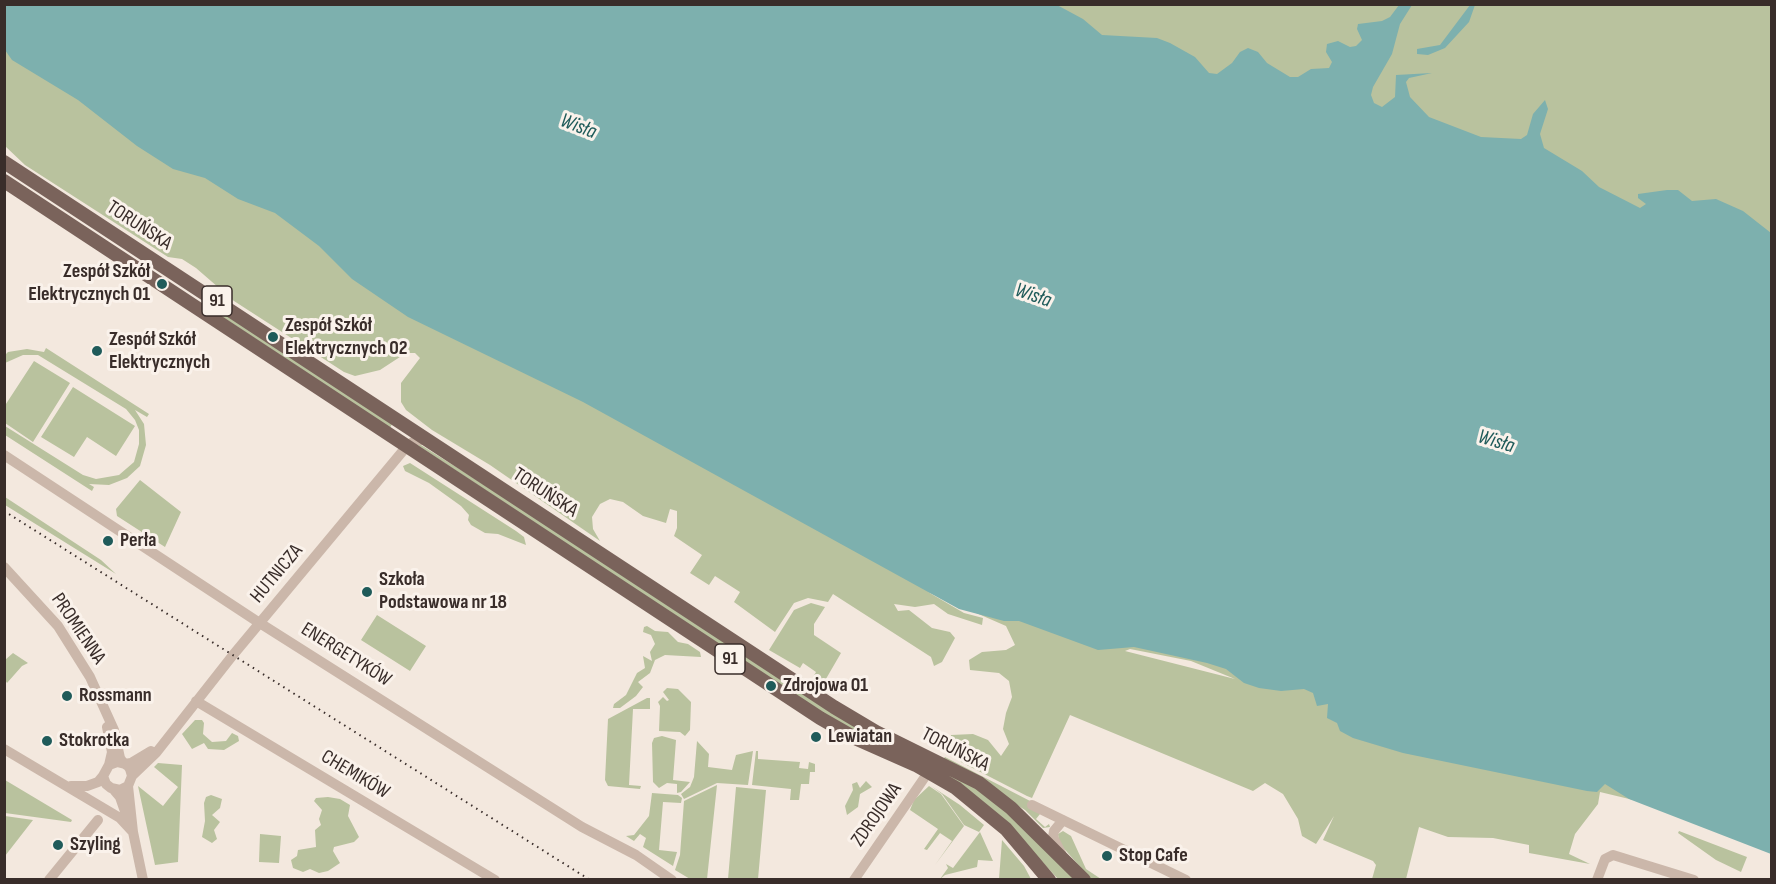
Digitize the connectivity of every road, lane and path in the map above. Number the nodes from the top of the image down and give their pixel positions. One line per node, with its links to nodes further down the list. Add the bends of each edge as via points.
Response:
1 (4, 162): 3 (main road, TORUŃSKA / 91)
2 (4, 182): 4 (main road, TORUŃSKA / 91)
3 (175, 273): 4 (main road); 5 (main road, TORUŃSKA / 91)
4 (166, 287): 6 (main road, TORUŃSKA / 91)
5 (430, 440): 6 (street, via 416,440); 22 (main road, TORUŃSKA / 91, via 834,707 970,778)
6 (407, 446): 9 (street, HUTNICZA); 16 (main road, TORUŃSKA / 91, via 820,718)
7 (4, 455): 9 (street, ENERGETYKÓW)
8 (4, 567): 11 (street, PROMIENNA, via 67,637 88,673)
9 (260, 622): 10 (street, HUTNICZA); 28 (street, ENERGETYKÓW)
10 (196, 701): 12 (street, HUTNICZA); 32 (street, CHEMIKÓW)
11 (107, 720): 14 (street, PROMIENNA); 15 (street, PROMIENNA)
12 (160, 744): 14 (street, HUTNICZA); 18 (street, HUTNICZA)
13 (4, 749): 19 (street)
14 (125, 764): 15 (street); 18 (street)
15 (110, 765): 17 (street)
16 (929, 771): 34 (street, ZDROJOWA); 35 (main road, TORUŃSKA / 91, via 996,819)
17 (103, 776): 19 (street, via 98,782); 20 (street)
18 (130, 781): 20 (street); 26 (street)
19 (74, 788): 20 (street); 26 (street, via 126,822)
20 (112, 789): 26 (street, via 120,797)
21 (1032, 805): 24 (street)
22 (1020, 816): 25 (street, via 1043,831); 29 (main road, TORUŃSKA / 91)
23 (98, 820): 30 (street)
24 (1063, 820): 25 (street); 37 (street)
25 (1054, 831): 29 (street, TORUŃSKA, via 1053,839)
26 (133, 832): 31 (street)
27 (622, 834): 28 (street)
28 (618, 846): 33 (street, ENERGETYKÓW)
29 (1062, 857): 36 (main road, TORUŃSKA / 91)
30 (49, 879)
31 (143, 879)
32 (495, 879)
33 (672, 879)
34 (854, 879)
35 (1048, 879)
36 (1084, 879)
37 (1186, 879)
38 (1597, 879): 39 (street, via 1607,857 1619,856)
39 (1694, 879)

